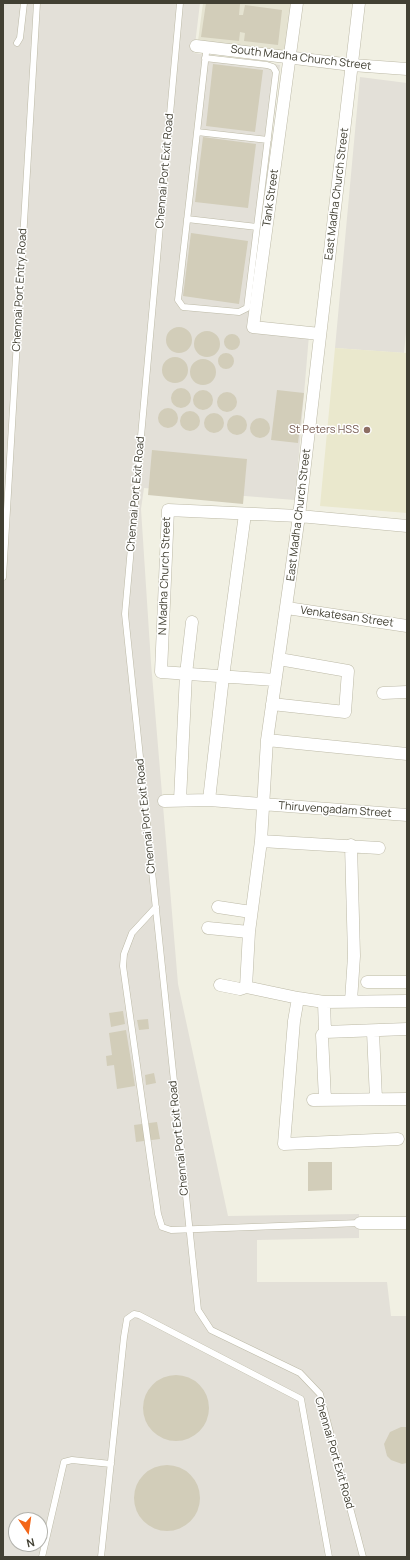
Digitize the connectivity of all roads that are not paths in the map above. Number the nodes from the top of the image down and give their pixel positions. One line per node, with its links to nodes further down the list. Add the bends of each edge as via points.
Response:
1 (24, 3): 6 (lane)
2 (36, 3): 19 (lane, Chennai Port Entry Road)
3 (180, 3): 40 (lane, Chennai Port Exit Road, via 126,614)
4 (297, 3): 8 (street, Tank Street)
5 (359, 3): 9 (street, East Madha Church Street)
6 (18, 43)
7 (203, 50): 8 (street, South Madha Church Street); 11 (lane); 12 (lane, via 268,65 275,69)
8 (290, 58): 9 (street, South Madha Church Street); 15 (street, Tank Street, via 253,327)
9 (352, 65): 10 (street, South Madha Church Street); 15 (street, East Madha Church Street)
10 (407, 69)
11 (197, 132): 12 (lane); 13 (lane)
12 (268, 140): 14 (lane)
13 (187, 219): 14 (lane); 14 (lane, via 178,300 183,307 239,312 247,308)
14 (257, 227)
15 (320, 334): 17 (street, East Madha Church Street)
16 (245, 514): 17 (street, N Madha Church Street); 24 (street, N Madha Church Street, via 168,510 161,672); 25 (street)
17 (299, 516): 18 (street, N Madha Church Street); 20 (street, East Madha Church Street)
18 (407, 526)
19 (3, 577)
20 (287, 608): 22 (street, Venkatesan Street); 23 (street, East Madha Church Street)
21 (192, 622): 24 (street)
22 (407, 626)
23 (279, 659): 26 (street, East Madha Church Street); 29 (street, via 348,671 345,712)
24 (186, 674): 25 (street, N Madha Church Street); 32 (street)
25 (223, 677): 26 (street, N Madha Church Street); 33 (street)
26 (275, 680): 29 (street, East Madha Church Street)
27 (407, 692): 28 (street)
28 (383, 693)
29 (272, 704): 30 (street, East Madha Church Street)
30 (267, 740): 31 (street); 35 (street, East Madha Church Street)
31 (407, 754)
32 (180, 800): 33 (street, Thiruvengadam Street); 34 (street, Thiruvengadam Street)
33 (209, 800): 35 (street, Thiruvengadam Street)
34 (164, 801)
35 (264, 804): 36 (street, Thiruvengadam Street); 37 (street, East Madha Church Street)
36 (407, 815)
37 (261, 840): 38 (street); 42 (street, East Madha Church Street)
38 (351, 846): 39 (street); 50 (street, via 354,956)
39 (378, 848)
40 (156, 907): 63 (lane, Chennai Port Exit Road); 63 (lane, via 132,933 124,954 123,966 159,1222 167,1230)
41 (218, 907): 42 (street)
42 (251, 912): 44 (street, East Madha Church Street)
43 (208, 928): 44 (street)
44 (249, 932): 48 (street, East Madha Church Street)
45 (366, 982): 46 (street)
46 (407, 982)
47 (220, 985): 48 (street, via 240,990)
48 (246, 987): 49 (street)
49 (298, 998): 52 (street); 60 (street, via 284,1144)
50 (351, 1001): 51 (street); 52 (street)
51 (407, 1001)
52 (324, 1002): 54 (street)
53 (407, 1029): 55 (street)
54 (325, 1032): 55 (street); 59 (street, via 322,1035)
55 (373, 1032): 56 (street)
56 (376, 1099): 57 (street); 59 (street)
57 (407, 1099)
58 (313, 1100): 59 (street)
59 (326, 1100)
60 (398, 1139)
61 (360, 1223): 62 (street); 63 (lane)
62 (407, 1223)
63 (189, 1230): 68 (lane, Chennai Port Exit Road, via 198,1310 211,1330 300,1373 320,1394)
64 (111, 1464): 65 (lane, via 72,1460 64,1462); 66 (lane); 67 (lane, via 126,1324 130,1316 139,1315 301,1399)
65 (42, 1557)
66 (101, 1557)
67 (329, 1557)
68 (363, 1557)

